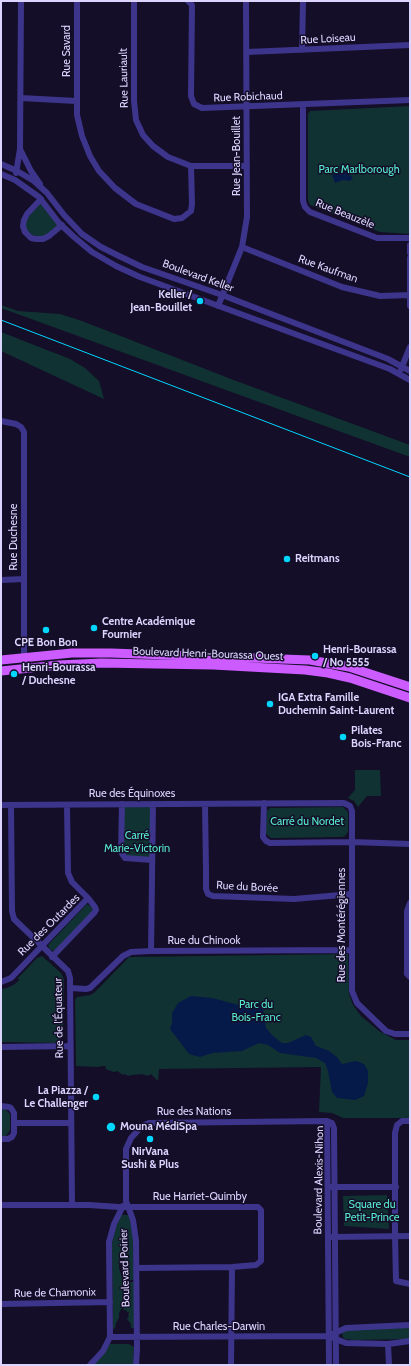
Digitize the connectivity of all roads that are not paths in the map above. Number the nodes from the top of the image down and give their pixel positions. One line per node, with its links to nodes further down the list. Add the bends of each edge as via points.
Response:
1 (21, 1): 10 (street)
2 (77, 1): 12 (street, Rue Savard)
3 (134, 1): 17 (street, Rue Lauriault, via 136,120 143,135 153,146 168,157)
4 (188, 1): 14 (street, Rue Robichaud, via 192,5 191,96 194,104 202,108)
5 (246, 1): 9 (street, Rue Jean-Bouillet)
6 (303, 1): 8 (street)
7 (410, 45): 8 (street, Rue Loiseau)
8 (302, 50): 9 (street, Rue Loiseau)
9 (247, 52): 14 (street, Rue Jean-Bouillet)
10 (21, 98): 12 (street); 15 (street)
11 (410, 100): 13 (street, Rue Robichaud)
12 (76, 101): 17 (street, Rue Savard, via 82,136 90,156 99,171 115,188 136,204 174,219 182,218 191,211)
13 (303, 105): 14 (street, Rue Robichaud); 25 (street, Rue Beauzèle, via 305,207 310,212 377,238)
14 (247, 107): 18 (street, Rue Jean-Bouillet)
15 (20, 149): 19 (street); 22 (street)
16 (1, 164): 19 (street, Boulevard Keller)
17 (191, 166): 18 (street, Rue Lauriault)
18 (247, 166): 27 (street, Rue Jean-Bouillet, via 247,216)
19 (17, 171): 21 (street); 22 (street, Boulevard Keller, via 34,181)
20 (1, 174): 21 (street, Boulevard Keller)
21 (15, 180): 23 (street, Boulevard Keller)
22 (46, 193): 30 (street, Boulevard Keller, via 82,234 101,247 142,267)
23 (41, 199): 24 (street, Boulevard Keller); 24 (street, via 24,220 25,232 31,238 43,239)
24 (62, 225): 32 (street, Boulevard Keller, via 92,252 116,266)
25 (410, 238): 26 (street)
26 (410, 244): 28 (street)
27 (242, 247): 30 (street, Rue Jean-Bouillet); 31 (street, Rue Kaufman, via 342,287 380,296)
28 (410, 253)
29 (410, 258): 31 (street)
30 (222, 295): 32 (street, Rue Jean-Bouillet); 35 (street, Boulevard Keller)
31 (410, 295): 33 (street)
32 (218, 306): 37 (street, Boulevard Keller)
33 (410, 306)
34 (410, 347): 35 (street)
35 (402, 366): 36 (street, Boulevard Keller); 37 (street)
36 (410, 371)
37 (398, 374): 38 (street, Boulevard Keller)
38 (410, 380)
39 (1, 421): 40 (street, Rue Duchesne, via 16,424 24,432)
40 (24, 579): 41 (street); 42 (street, Rue Duchesne)
41 (1, 580)
42 (24, 658): 43 (main road, Boulevard Henri-Bourassa Ouest); 44 (street, Rue Duchesne); 46 (main road, Boulevard Henri-Bourassa Ouest, via 111,652 310,660 349,667)
43 (1, 660)
44 (24, 668): 45 (main road, Boulevard Henri-Bourassa Ouest); 47 (main road, Boulevard Henri-Bourassa Ouest, via 129,663 305,670 350,678)
45 (1, 671)
46 (410, 687)
47 (410, 698)
48 (264, 803): 51 (street, Rue des Équinoxes); 55 (street, Rue des Équinoxes, via 344,803); 56 (street, via 264,837 270,843)
49 (122, 804): 50 (street, Rue des Équinoxes); 52 (street, Rue des Équinoxes); 58 (street, via 121,852 125,858)
50 (153, 804): 51 (street, Rue des Équinoxes); 58 (street)
51 (206, 804): 59 (street, Rue du Borée, via 208,894 294,898)
52 (68, 805): 54 (street, Rue des Équinoxes); 60 (street, via 68,873 72,882)
53 (1, 806): 54 (street, Rue des Équinoxes)
54 (11, 806): 62 (street, Rue de l'Équateur, via 12,911 14,919)
55 (350, 806): 56 (street, Rue des Montérégiennes)
56 (352, 842): 57 (street); 59 (street, Rue des Montérégiennes)
57 (410, 844)
58 (152, 860): 64 (street)
59 (352, 894): 63 (street, Rue des Montérégiennes)
60 (88, 898): 62 (street, Rue des Outardes); 65 (street, Rue des Outardes, via 96,910)
61 (410, 903): 66 (street, via 407,911 407,974)
62 (41, 946): 65 (street, Rue de l'Équateur); 67 (street, Rue des Outardes, via 11,978)
63 (352, 950): 64 (street, Rue du Chinook); 69 (street, Rue des Montérégiennes, via 352,991 357,1003 386,1031)
64 (151, 951): 68 (street, Rue du Chinook, via 127,953 90,988)
65 (52, 957): 68 (street, Rue de l'Équateur, via 68,971)
66 (410, 977)
67 (1, 982)
68 (71, 988): 70 (street, Rue de l'Équateur)
69 (410, 1034)
70 (70, 1046): 71 (street); 76 (street, Rue de l'Équateur)
71 (1, 1047)
72 (1, 1106): 75 (street, via 11,1108)
73 (410, 1120): 80 (street, via 397,1125 395,1133)
74 (327, 1122): 78 (street, Boulevard Alexis-Nihon); 79 (street, Boulevard Alexis-Nihon, via 332,1123 334,1128); 83 (street, Rue des Nations, via 147,1123 131,1138 126,1148)
75 (14, 1123): 76 (street); 77 (street, via 12,1137)
76 (71, 1124): 82 (street, Rue de l'Équateur)
77 (1, 1139)
78 (328, 1187): 79 (street); 84 (street, Boulevard Alexis-Nihon)
79 (335, 1187): 80 (street); 87 (street, Boulevard Alexis-Nihon)
80 (396, 1187): 85 (street)
81 (1, 1205): 82 (street)
82 (72, 1205): 83 (street)
83 (126, 1205): 88 (street, Rue Harriet-Quimby, via 258,1206 261,1210 261,1262 256,1265); 89 (street, Boulevard Poirier, via 135,1232); 91 (street, Boulevard Poirier, via 114,1224 110,1242)
84 (328, 1236): 87 (street); 94 (street, Boulevard Alexis-Nihon)
85 (395, 1236): 86 (street); 87 (street); 90 (street, via 396,1281)
86 (410, 1236)
87 (335, 1237): 95 (street, Boulevard Alexis-Nihon)
88 (232, 1267): 89 (street, Rue Harriet-Quimby); 97 (street)
89 (136, 1268): 98 (street, Boulevard Poirier)
90 (410, 1284)
91 (110, 1302): 92 (street, Rue de Chamonix); 96 (street, Boulevard Poirier)
92 (1, 1304)
93 (410, 1325): 95 (street, via 346,1328)
94 (328, 1336): 95 (street, Rue Charles-Darwin); 97 (street, Rue Charles-Darwin); 104 (street, Boulevard Alexis-Nihon)
95 (336, 1336): 100 (street, Rue Charles-Darwin, via 346,1343); 105 (street, Boulevard Alexis-Nihon)
96 (110, 1337): 98 (street, Rue Charles-Darwin); 101 (street, via 103,1351)
97 (230, 1337): 98 (street, Rue Charles-Darwin); 103 (street)
98 (136, 1338): 102 (street, Boulevard Poirier)
99 (410, 1341): 100 (street, Rue Charles-Darwin)
100 (388, 1344): 106 (street)
101 (90, 1365)
102 (136, 1365)
103 (231, 1365)
104 (329, 1365)
105 (336, 1365)
106 (389, 1365)

